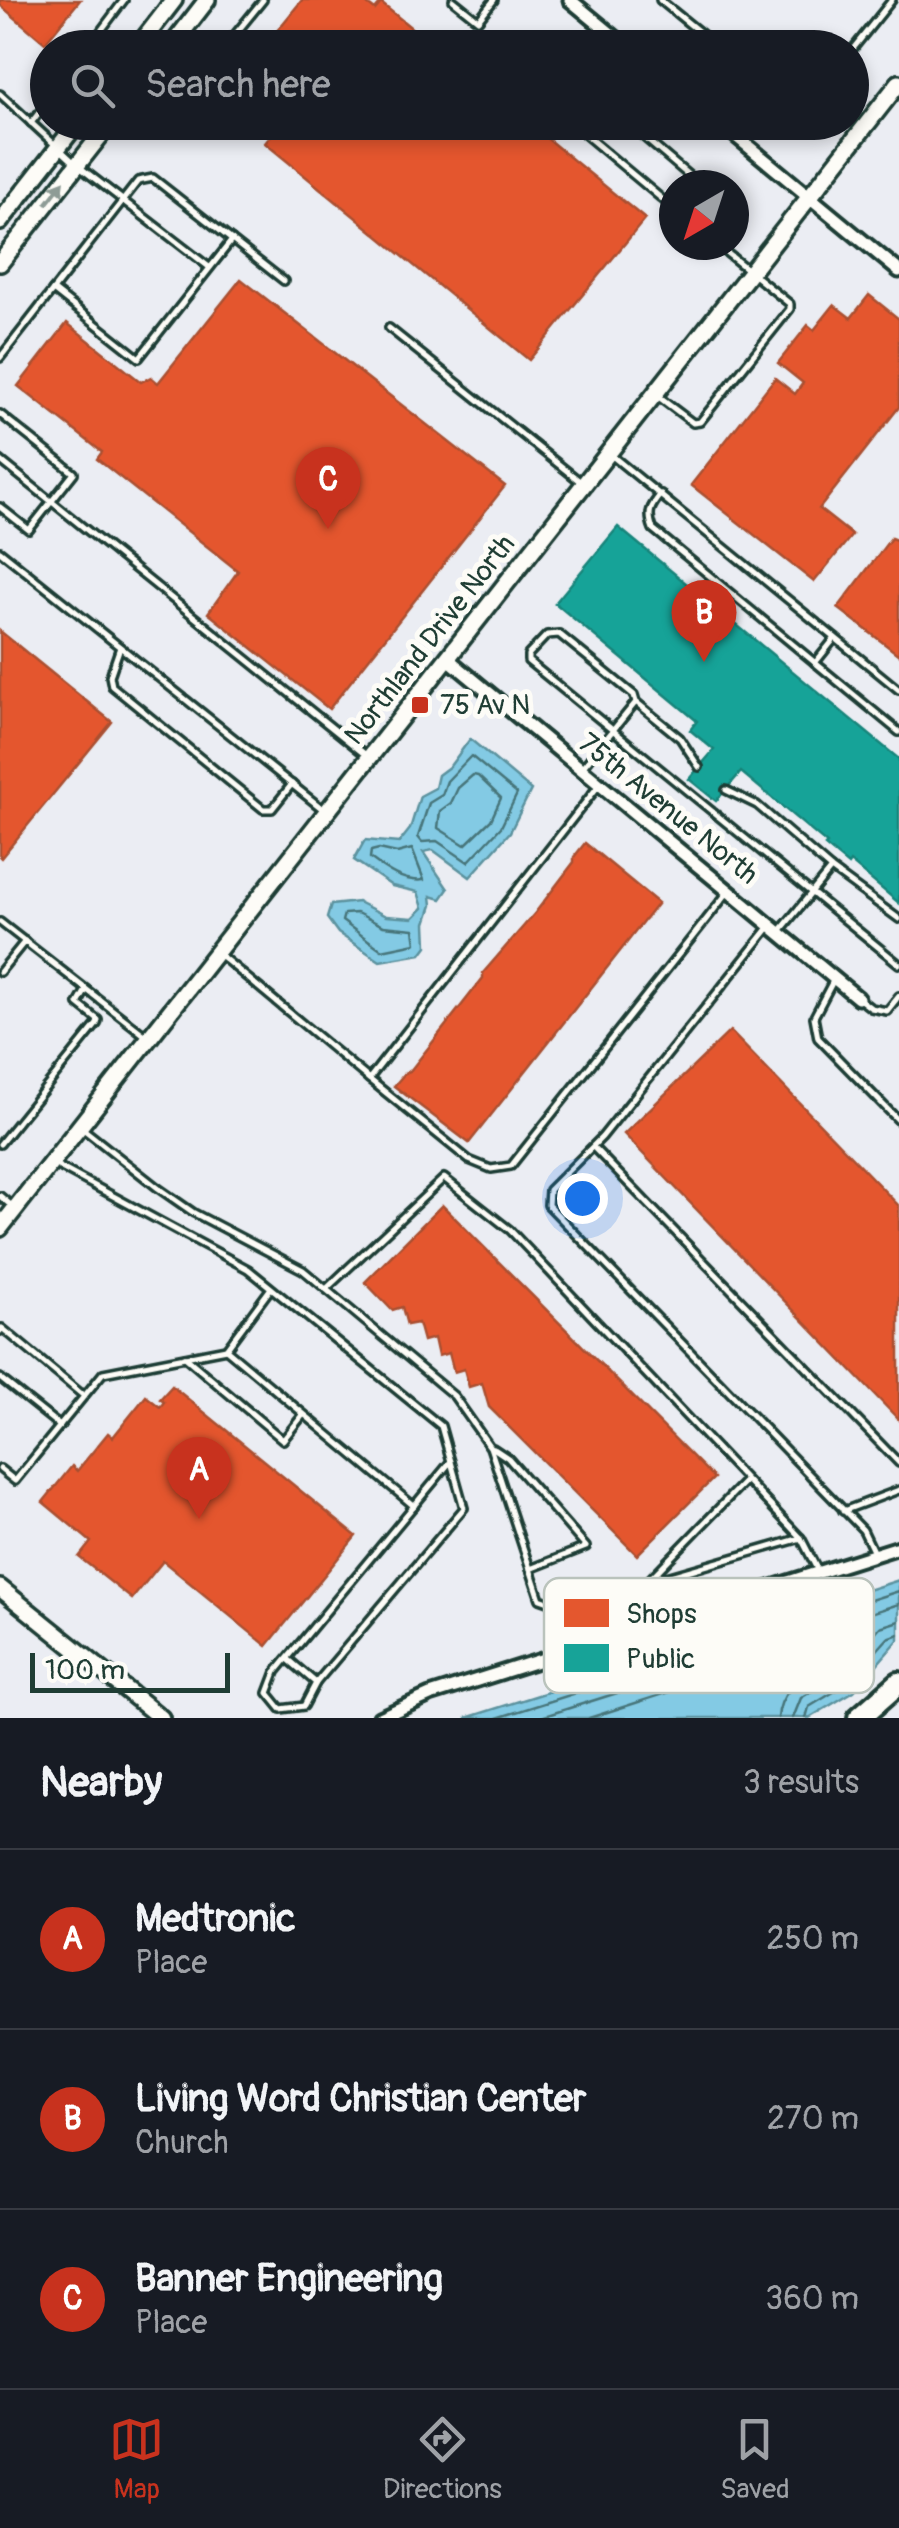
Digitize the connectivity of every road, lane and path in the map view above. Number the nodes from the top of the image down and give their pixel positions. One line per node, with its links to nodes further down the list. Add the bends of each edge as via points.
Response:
1 (124, 0): 10 (lane)
2 (174, 0): 11 (street)
3 (207, 0): 12 (street)
4 (263, 0): 13 (lane)
5 (453, 0): 6 (lane, via 478,20)
6 (494, 0)
7 (570, 0): 14 (street)
8 (660, 0): 15 (lane)
9 (892, 0): 16 (lane)
10 (102, 30)
11 (151, 30)
12 (184, 30)
13 (239, 30)
14 (606, 30)
15 (697, 30)
16 (868, 30)
17 (899, 84): 20 (street, Northland Drive North)
18 (0, 94): 19 (lane)
19 (30, 120)
20 (869, 122)
21 (50, 140): 28 (lane)
22 (64, 140): 28 (street)
23 (96, 140): 29 (street)
24 (591, 140): 31 (lane)
25 (647, 140): 30 (lane)
26 (741, 140): 32 (street)
27 (855, 140): 32 (street, Northland Drive North)
28 (58, 148): 29 (lane); 34 (street)
29 (77, 165): 33 (lane); 37 (street, one-way to 29)
30 (682, 170)
31 (659, 196)
32 (810, 198): 39 (street); 40 (street, Northland Drive North)
33 (123, 200): 35 (lane, via 138,180 153,178); 38 (lane); 42 (lane)
34 (0, 222)
35 (232, 240): 38 (lane); 41 (lane)
36 (735, 260): 40 (lane)
37 (0, 264)
38 (209, 268): 42 (lane, via 139,358)
39 (899, 271)
40 (751, 273): 45 (street, Northland Drive North); 45 (lane, via 790,310 700,422)
41 (284, 281)
42 (53, 290): 44 (lane)
43 (389, 328): 49 (lane)
44 (0, 358)
45 (655, 394): 47 (street, Northland Drive North)
46 (0, 414): 51 (lane, via 74,473)
47 (609, 453): 49 (street, Northland Drive North); 50 (lane)
48 (0, 460): 51 (lane)
49 (584, 484): 56 (street, Northland Drive North)
50 (661, 494): 54 (lane); 57 (lane, via 650,508 653,529)
51 (52, 502): 52 (lane, via 30,530); 62 (lane)
52 (0, 507)
53 (0, 551): 55 (lane)
54 (835, 638): 57 (lane); 58 (lane)
55 (120, 647): 65 (lane); 65 (lane, via 112,686 264,809 272,809)
56 (447, 658): 62 (street, Northland Drive North); 64 (street, 75th Avenue North)
57 (815, 663): 60 (lane)
58 (899, 690)
59 (636, 702): 61 (lane); 61 (lane, via 559,634 547,634 528,655); 63 (lane, via 680,738)
60 (899, 732)
61 (612, 733): 64 (lane); 71 (lane)
62 (370, 758): 68 (street, Northland Drive North)
63 (699, 767)
64 (581, 770): 66 (street, 75th Avenue North)
65 (292, 784): 68 (lane)
66 (600, 785): 70 (street, 75th Avenue North); 84 (lane)
67 (726, 790): 69 (lane, via 758,805)
68 (327, 812): 76 (street, Northland Drive North)
69 (831, 869): 71 (lane); 72 (lane)
70 (729, 891): 74 (street, 75th Avenue North); 84 (lane, via 511,1166 469,1160)
71 (810, 894): 74 (lane); 77 (lane)
72 (899, 919)
73 (0, 922): 75 (lane)
74 (775, 928): 79 (street, 75th Avenue North); 88 (lane)
75 (24, 942): 78 (lane); 80 (lane)
76 (216, 952): 83 (street, Northland Drive North); 84 (lane)
77 (899, 964)
78 (0, 972)
79 (834, 978): 82 (street, 75th Avenue North); 85 (lane, via 814,1017 818,1038)
80 (86, 990): 83 (lane); 87 (lane, via 78,1004 98,1024)
81 (899, 996): 82 (lane, via 887,1011)
82 (858, 998)
83 (149, 1038): 86 (street, Northland Drive North)
84 (369, 1079)
85 (899, 1121)
86 (80, 1126): 89 (street, Northland Drive North); 94 (lane, via 182,1204)
87 (0, 1144)
88 (592, 1147): 104 (lane); 109 (lane, via 549,1190 548,1206)
89 (52, 1162): 91 (street, Northland Drive North); 93 (lane, via 248,1268)
90 (0, 1196): 91 (lane)
91 (16, 1209): 92 (street, Northland Drive North)
92 (0, 1228)
93 (272, 1288): 96 (lane); 103 (lane, via 440,1426)
94 (326, 1289): 102 (lane, via 454,1396); 106 (lane, via 444,1178 510,1230)
95 (0, 1331): 99 (lane)
96 (226, 1349): 97 (lane); 100 (lane)
97 (185, 1357): 99 (lane, via 103,1373); 100 (lane, via 284,1440)
98 (0, 1378): 101 (lane)
99 (84, 1396): 101 (lane)
100 (303, 1415): 108 (lane)
101 (60, 1426): 105 (lane, via 15,1481)
102 (490, 1446): 113 (lane); 113 (lane, via 586,1547)
103 (451, 1461): 108 (lane); 123 (lane, via 464,1508)
104 (899, 1463)
105 (0, 1469)
106 (746, 1480): 110 (lane); 115 (lane)
107 (899, 1490): 109 (lane)
108 (414, 1506): 121 (lane)
109 (844, 1511): 112 (lane)
110 (801, 1538): 114 (lane); 116 (lane)
111 (899, 1547): 112 (street)
112 (876, 1555): 114 (street)
113 (530, 1568): 119 (lane)
114 (819, 1573): 117 (street)
115 (651, 1578)
116 (661, 1578)
117 (803, 1578)
118 (0, 1588): 124 (street)
119 (544, 1600)
120 (544, 1659): 125 (street)
121 (288, 1660): 123 (lane); 123 (lane, via 268,1693 280,1709 304,1706)
122 (899, 1682): 126 (highway)
123 (316, 1683)
124 (161, 1718)
125 (378, 1718)
126 (858, 1718)

